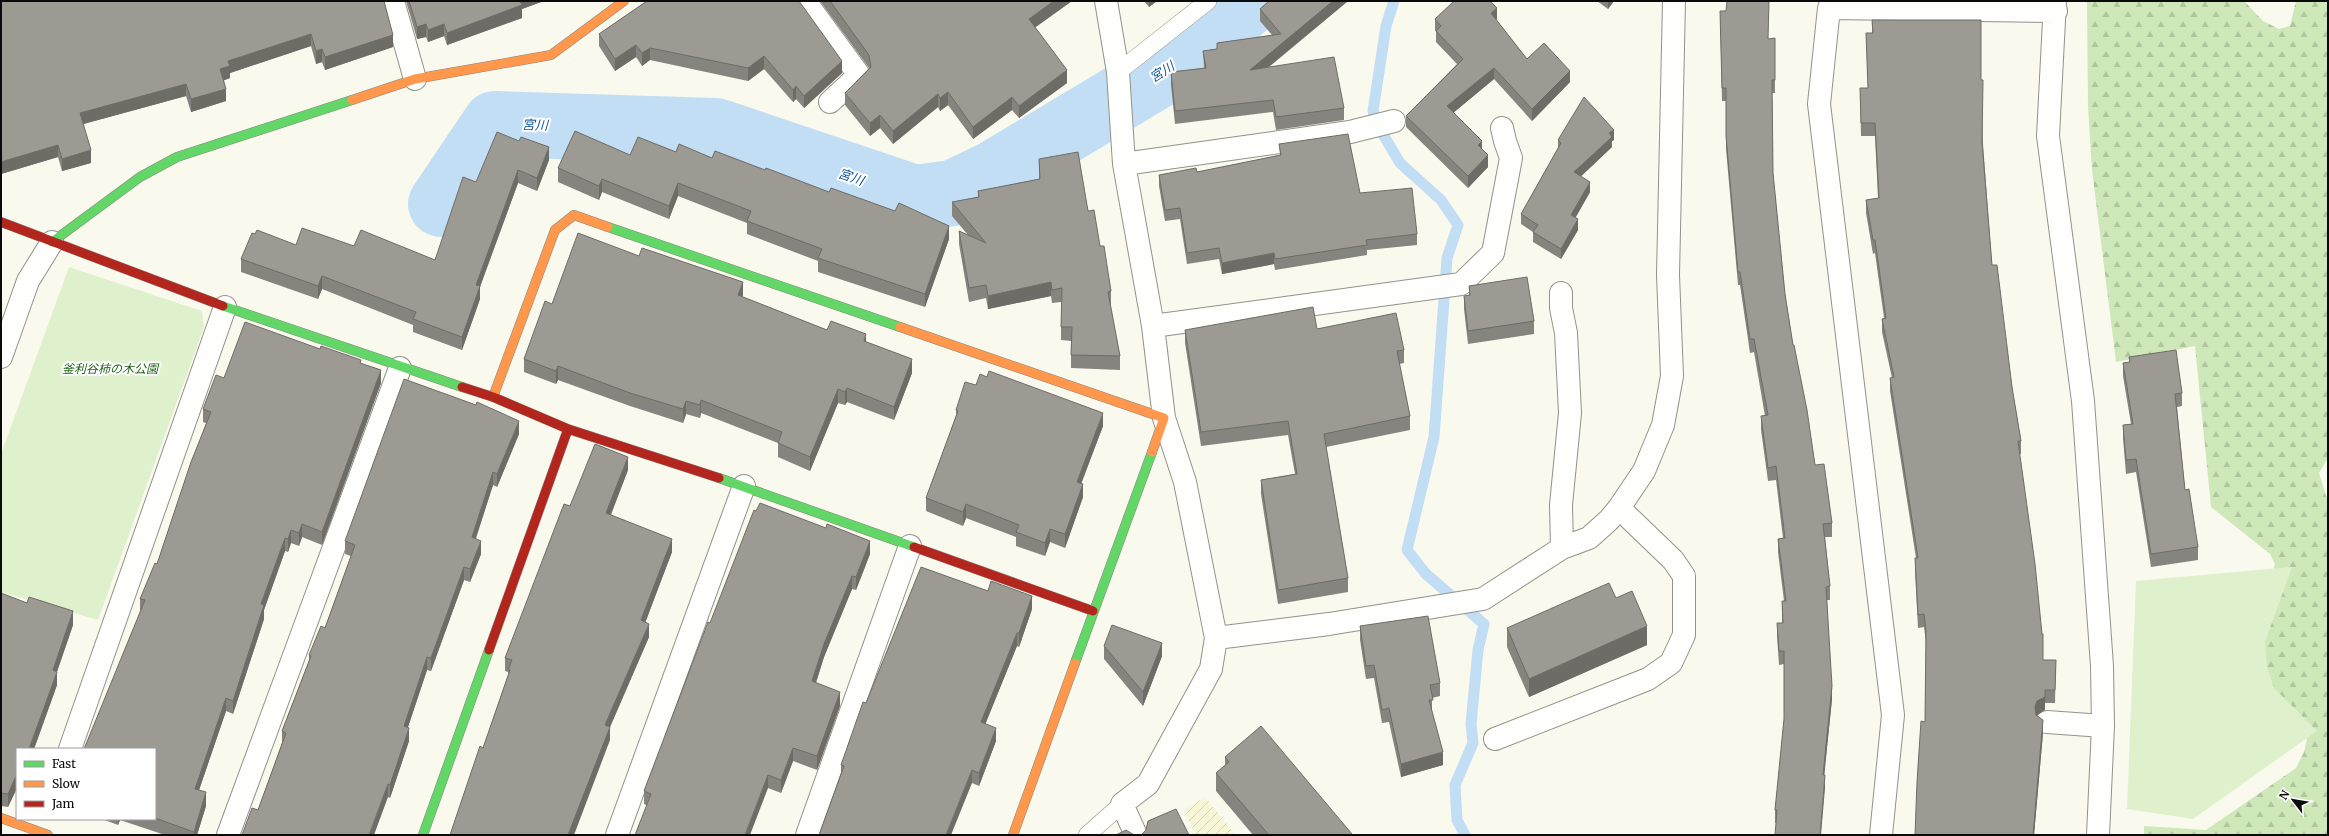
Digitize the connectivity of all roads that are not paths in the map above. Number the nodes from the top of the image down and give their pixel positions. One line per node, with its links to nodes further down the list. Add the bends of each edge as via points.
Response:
1 (393, 1): 9 (street)
2 (624, 1): 9 (street, via 551,55)
3 (805, 1): 10 (street, via 859,75)
4 (1106, 1): 8 (street)
5 (1208, 1): 8 (lane)
6 (1674, 1): 25 (street, via 1668,275 1672,376 1663,425 1644,471)
7 (2056, 6): 31 (street, via 2048,136 2083,401 2102,666); 44 (street, via 1829,8 1819,104 1898,714)
8 (1118, 76): 13 (street)
9 (415, 80): 15 (street, via 177,157 140,176)
10 (830, 102)
11 (1390, 122): 13 (street, via 1350,132)
12 (1502, 128): 18 (street, via 1512,158 1493,253 1461,284)
13 (1124, 160): 18 (street)
14 (1, 222): 15 (street)
15 (52, 242): 17 (street); 19 (street, via 28,281)
16 (1561, 293): 27 (street, via 1570,413 1561,505)
17 (225, 307): 20 (street); 33 (street)
18 (1153, 326): 22 (street)
19 (1, 358)
20 (400, 368): 21 (street); 37 (street)
21 (493, 397): 22 (street, via 555,230 574,215); 23 (street)
22 (1164, 418): 28 (street); 29 (street, via 1185,482)
23 (568, 429): 24 (street); 38 (street)
24 (744, 486): 26 (street); 39 (street)
25 (1619, 508): 27 (street, via 1589,538); 32 (street, via 1673,560 1684,576 1684,635 1672,663 1648,679)
26 (910, 546): 28 (street); 40 (street)
27 (1562, 548): 29 (street, via 1483,599 1446,607)
28 (1092, 610): 41 (street)
29 (1216, 638): 34 (street, via 1211,669 1148,784)
30 (2047, 722): 31 (street)
31 (2103, 726): 45 (street)
32 (1495, 739)
33 (70, 748)
34 (1122, 804): 42 (lane); 43 (street)
35 (1, 818): 36 (street)
36 (44, 830)
37 (228, 835)
38 (423, 835)
39 (616, 835)
40 (807, 835)
41 (1013, 835)
42 (1087, 835)
43 (1136, 835)
44 (1881, 835)
45 (2098, 835)

